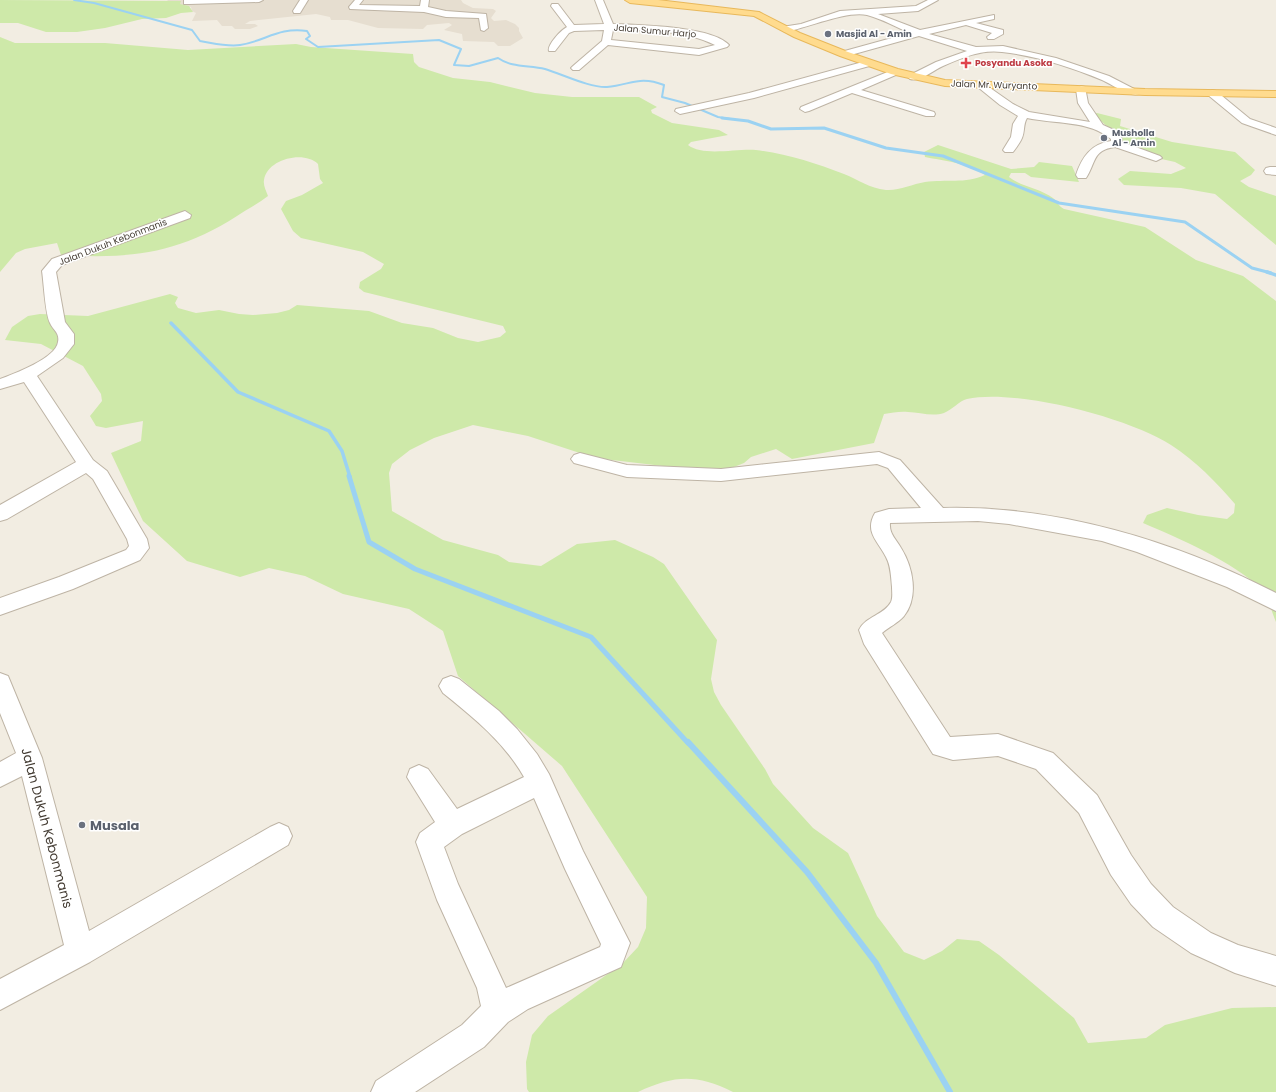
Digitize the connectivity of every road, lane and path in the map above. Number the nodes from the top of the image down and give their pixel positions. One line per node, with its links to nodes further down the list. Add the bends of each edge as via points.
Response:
1 (188, 0): 2 (street, via 187,2 219,5)
2 (244, 0): 3 (street)
3 (260, 0): 11 (street)
4 (304, 0): 13 (street)
5 (359, 0): 12 (street, via 352,9)
6 (425, 0): 12 (street)
7 (599, 0): 18 (street, Jalan Sumur Harjo)
8 (630, 0): 21 (main road, Jalan Mr. Wuryanto, via 743,11 761,16)
9 (934, 0): 14 (street, via 918,8)
10 (555, 6): 20 (street)
11 (254, 10)
12 (428, 10): 16 (street); 19 (street, via 446,14 483,16)
13 (297, 11)
14 (864, 14): 21 (street, via 851,20 835,15); 22 (street)
15 (991, 17): 17 (street)
16 (422, 21)
17 (966, 24): 22 (street); 23 (street, via 1000,32)
18 (609, 26): 20 (street, Jalan Sumur Harjo); 24 (street, Jalan Sumur Harjo); 24 (street, Jalan Sumur Harjo, via 696,34 723,44 699,52)
19 (484, 28)
20 (572, 28): 25 (street, via 566,31)
21 (785, 29): 27 (main road, Jalan Mr. Wuryanto)
22 (921, 33): 26 (street); 27 (street)
23 (990, 37)
24 (606, 42): 29 (street, Jalan Sumur Harjo)
25 (552, 49)
26 (978, 50): 31 (street, via 939,64); 35 (street, via 998,48 1015,51 1112,80)
27 (844, 54): 28 (main road, Jalan Mr. Wuryanto)
28 (870, 63): 30 (main road, Jalan Mr. Wuryanto); 39 (street, via 738,99)
29 (576, 68)
30 (895, 72): 31 (main road, Jalan Mr. Wuryanto); 34 (street)
31 (913, 77): 32 (main road, Jalan Mr. Wuryanto)
32 (983, 86): 33 (main road, Jalan Mr. Wuryanto); 41 (street)
33 (1081, 89): 35 (main road, Jalan Mr. Wuryanto); 42 (street, via 1083,103)
34 (852, 90): 38 (street); 40 (street)
35 (1135, 92): 36 (main road, Jalan Mr. Wuryanto)
36 (1212, 93): 37 (main road, Jalan Mr. Wuryanto); 43 (street, via 1246,121)
37 (1276, 94)
38 (805, 109)
39 (680, 111)
40 (930, 114)
41 (1024, 115): 42 (street); 45 (street, via 1018,124 1017,137)
42 (1099, 127): 44 (street, via 1115,135)
43 (1276, 132)
44 (1116, 144): 46 (street); 47 (street, via 1102,146 1088,158)
45 (1009, 150)
46 (1156, 158)
47 (1082, 175)
48 (185, 215): 49 (street, Jalan Dukuh Kebonmanis, via 57,262 49,271 57,322 66,334 66,344 57,355)
49 (28, 374): 50 (street, Jalan Dukuh Kebonmanis); 52 (street)
50 (0, 384)
51 (580, 459): 54 (street, via 627,471 721,475 879,458 894,464)
52 (87, 464): 53 (street); 56 (street, via 100,475 137,539 139,548 133,554 80,577)
53 (0, 514)
54 (937, 514): 55 (street, via 1010,517 1102,534 1143,546 1234,581); 66 (street, via 882,518 880,524 884,540 896,555 901,569 902,603 897,611 870,630 872,638 936,738 942,746 953,749 998,745 1044,761 1088,804 1121,865 1141,894 1163,917 1228,956)
55 (1276, 603)
56 (0, 606)
57 (0, 683): 59 (street, Jalan Dukuh Kebonmanis)
58 (451, 686): 62 (street, via 486,714 507,736 524,755)
59 (30, 758): 60 (street); 65 (street, Jalan Dukuh Kebonmanis)
60 (0, 775)
61 (418, 777): 63 (street)
62 (540, 782): 63 (street); 68 (street, via 574,860 616,943 611,957 517,998)
63 (453, 825): 68 (street, via 429,842 447,890 491,987)
64 (279, 836): 65 (street)
65 (80, 952): 67 (street)
66 (1276, 971)
67 (0, 995)
68 (497, 1011): 69 (street, via 473,1036)
69 (387, 1092)

